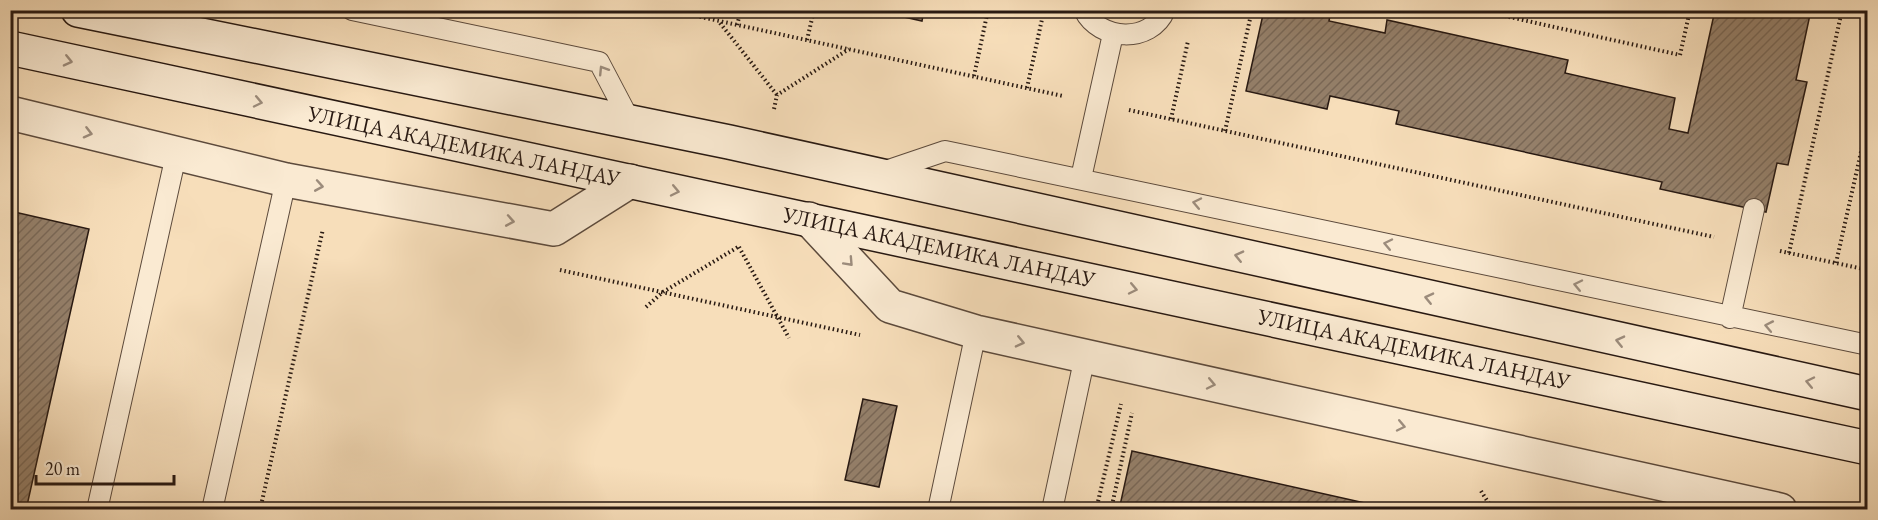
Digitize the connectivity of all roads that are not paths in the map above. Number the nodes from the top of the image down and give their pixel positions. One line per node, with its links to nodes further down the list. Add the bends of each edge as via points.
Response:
1 (78, 10): 8 (street)
2 (352, 10): 8 (lane, one-way to 2, via 599,62)
3 (1084, 10): 5 (lane, via 1098,27)
4 (1165, 10): 5 (lane, via 1150,28 1133,35)
5 (1113, 34): 11 (lane)
6 (10, 48): 12 (street, УЛИЦА АКАДЕМИКА ЛАНДАУ, one-way to 12)
7 (10, 113): 9 (street, one-way to 9)
8 (630, 121): 10 (street)
9 (176, 155): 13 (street); 22 (lane)
10 (875, 175): 11 (lane, via 945,151); 20 (street, one-way to 10)
11 (1081, 178): 16 (lane, one-way to 11)
12 (630, 181): 13 (street, one-way to 12, via 554,229); 15 (street, УЛИЦА АКАДЕМИКА ЛАНДАУ, one-way to 15)
13 (283, 195): 23 (lane)
14 (1754, 209): 16 (lane)
15 (809, 219): 17 (street, one-way to 17, via 890,306); 21 (street, УЛИЦА АКАДЕМИКА ЛАНДАУ, one-way to 21)
16 (1730, 318): 18 (lane, one-way to 16)
17 (976, 332): 19 (street, one-way to 19); 24 (lane)
18 (1868, 345)
19 (1082, 369): 25 (lane); 26 (street, one-way to 26)
20 (1868, 394)
21 (1868, 448)
22 (97, 510)
23 (212, 510)
24 (938, 510)
25 (1052, 510)
26 (1780, 510)

